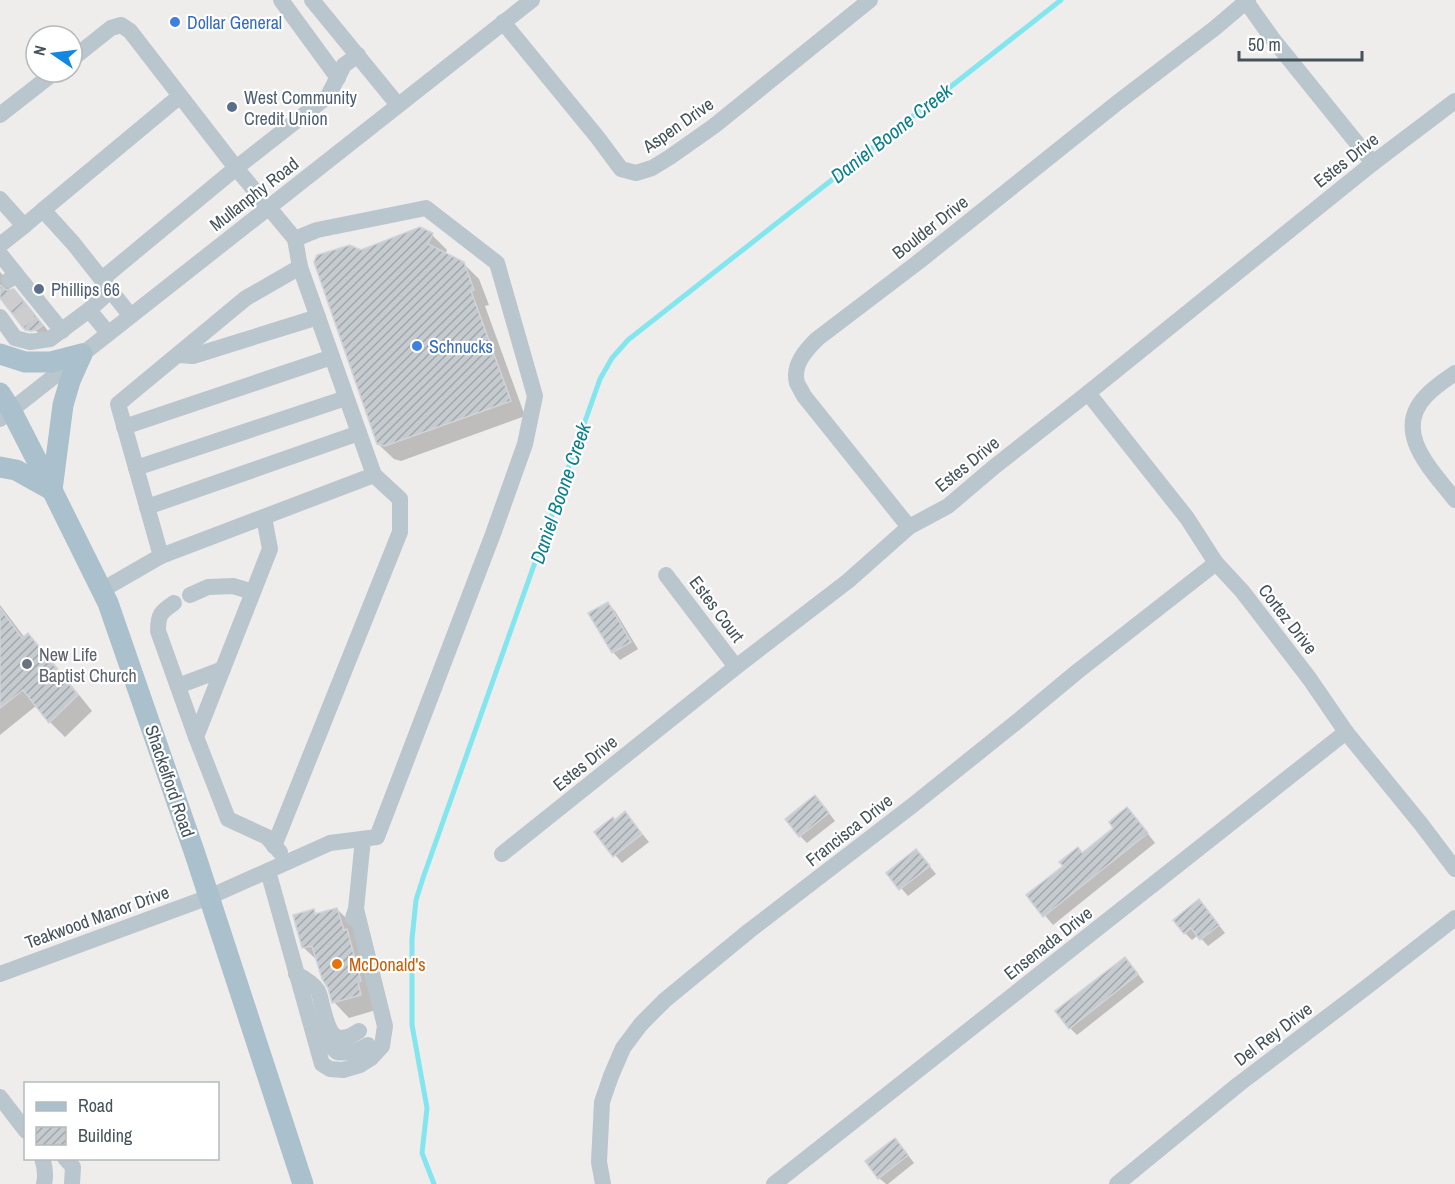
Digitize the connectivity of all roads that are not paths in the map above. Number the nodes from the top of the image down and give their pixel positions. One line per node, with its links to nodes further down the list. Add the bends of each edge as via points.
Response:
1 (281, 0): 9 (street)
2 (312, 0): 8 (street)
3 (532, 0): 6 (street, Mullanphy Road)
4 (870, 0): 6 (street, Aspen Drive, via 714,126 652,168 636,173 621,169)
5 (1246, 1): 15 (street); 49 (street, Boulder Drive, via 805,351 796,381 804,396)
6 (503, 22): 13 (street, Mullanphy Road)
7 (84, 49): 11 (street, via 111,28 121,25 130,31)
8 (358, 55): 9 (street, via 344,65); 13 (street)
9 (338, 78): 16 (street, via 328,96)
10 (40, 84): 14 (street)
11 (180, 96): 16 (street); 19 (street)
12 (1455, 101): 15 (street, Estes Drive)
13 (398, 105): 18 (street, Mullanphy Road)
14 (0, 115)
15 (1373, 163): 37 (street, Estes Drive)
16 (236, 168): 18 (street); 25 (street)
17 (0, 199): 20 (street)
18 (268, 207): 21 (street); 27 (street, Mullanphy Road)
19 (43, 210): 20 (street); 25 (street)
20 (24, 226): 22 (street)
21 (295, 239): 24 (street); 60 (street, via 426,208 497,263 535,396 525,444 493,534 377,837)
22 (0, 245)
23 (0, 254): 30 (street, via 23,291)
24 (300, 267): 29 (street); 34 (street, via 246,298)
25 (106, 285): 26 (street); 27 (street)
26 (89, 310): 30 (street); 31 (street)
27 (130, 315): 31 (street, Mullanphy Road)
28 (6, 316): 30 (street, via 15,338 30,342 50,339)
29 (318, 317): 34 (street, via 193,356); 35 (street)
30 (62, 331)
31 (108, 333): 33 (street, Mullanphy Road)
32 (0, 354): 33 (main road, via 25,362 51,362)
33 (82, 354): 39 (street, Mullanphy Road); 45 (main road, via 63,405)
34 (178, 355): 40 (street, via 118,404)
35 (332, 357): 38 (street); 40 (street)
36 (1455, 372): 46 (street, via 1426,396 1417,408 1412,426 1420,454)
37 (1088, 393): 49 (street, Estes Drive, via 948,506); 51 (street, Cortez Drive, via 1187,518)
38 (346, 398): 41 (street); 43 (street)
39 (4, 407): 45 (main road, Shackelford Road)
40 (124, 427): 43 (street)
41 (359, 433): 44 (street); 47 (street)
42 (0, 467): 45 (main road, via 16,470)
43 (136, 468): 47 (street)
44 (374, 475): 48 (street); 61 (street, via 400,499 400,532)
45 (52, 490): 53 (main road, Shackelford Road)
46 (1455, 500)
47 (147, 507): 50 (street)
48 (264, 517): 50 (street); 54 (street, via 270,549)
49 (909, 527): 55 (street, Estes Drive, via 848,581)
50 (161, 556): 53 (street)
51 (1216, 563): 58 (street, Cortez Drive, via 1309,678); 78 (street, Francisca Drive, via 664,1000 623,1048 602,1102 599,1162)
52 (666, 575): 55 (street, Estes Court)
53 (102, 590): 66 (main road, Shackelford Road)
54 (253, 592): 56 (street); 57 (street, via 232,586 208,587 163,610 158,631)
55 (736, 667): 62 (street, Estes Drive)
56 (223, 669): 57 (street); 59 (street)
57 (178, 686): 59 (street)
58 (1346, 732): 64 (street, Cortez Drive); 79 (street, Ensenada Drive)
59 (196, 737): 61 (street, via 228,819 267,837)
60 (363, 839): 63 (street, Teakwood Manor Drive, via 330,843); 67 (street)
61 (274, 846): 63 (street)
62 (502, 854)
63 (288, 862): 65 (street, Teakwood Manor Drive)
64 (1455, 869)
65 (268, 871): 66 (street, Teakwood Manor Drive); 70 (street)
66 (208, 897): 69 (street, Teakwood Manor Drive); 77 (main road, Shackelford Road)
67 (356, 909): 70 (street, via 350,928 374,1013 366,1036 340,1039 332,1034 318,992); 70 (street, via 385,1026 382,1046 371,1058 343,1070 322,1064)
68 (1455, 918): 80 (street, Del Rey Drive, via 1239,1084)
69 (0, 974)
70 (302, 977)
71 (0, 1097): 72 (street)
72 (24, 1128)
73 (43, 1160): 75 (street)
74 (67, 1160): 76 (street, via 73,1167)
75 (44, 1182)
76 (72, 1184)
77 (303, 1184)
78 (603, 1184)
79 (774, 1184)
80 (1117, 1184)

